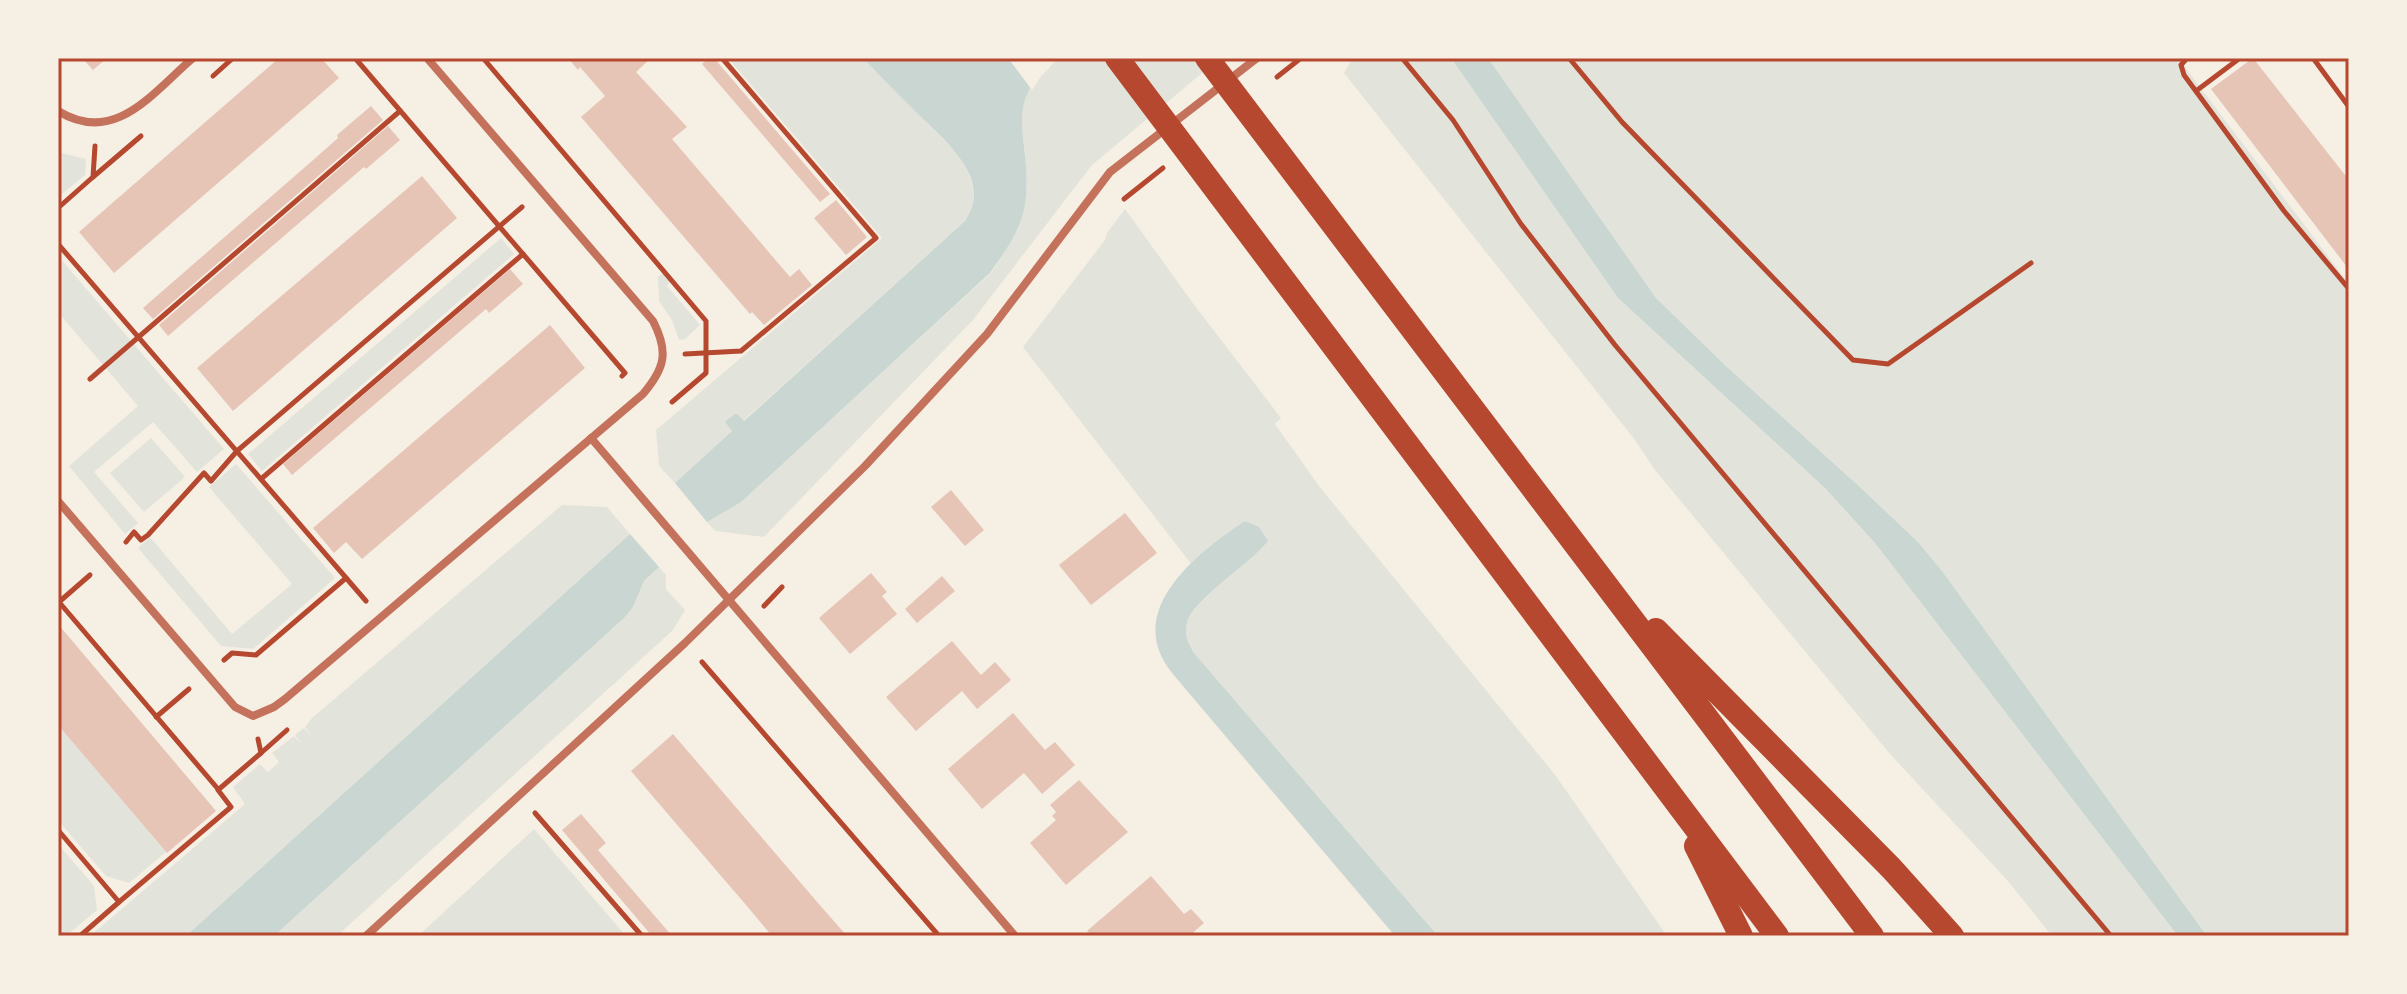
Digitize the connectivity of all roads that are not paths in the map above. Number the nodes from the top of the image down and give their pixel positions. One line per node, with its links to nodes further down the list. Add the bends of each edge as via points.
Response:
1 (193, 58): 6 (street, via 117,120 97,125)
2 (427, 58): 7 (street, via 653,321 661,337 664,355 657,376)
3 (1117, 58): 11 (highway)
4 (1207, 58): 9 (highway)
5 (1257, 58): 10 (street, via 1110,172 987,334)
6 (58, 111)
7 (591, 438): 8 (street, via 285,699 253,716 235,707); 10 (street)
8 (58, 501)
9 (1591, 564): 16 (highway); 17 (highway)
10 (729, 601): 12 (street); 13 (street)
11 (1667, 791): 14 (highway); 15 (highway)
12 (366, 936)
13 (1015, 936)
14 (1741, 936)
15 (1777, 936)
16 (1872, 936)
17 (1952, 936)

